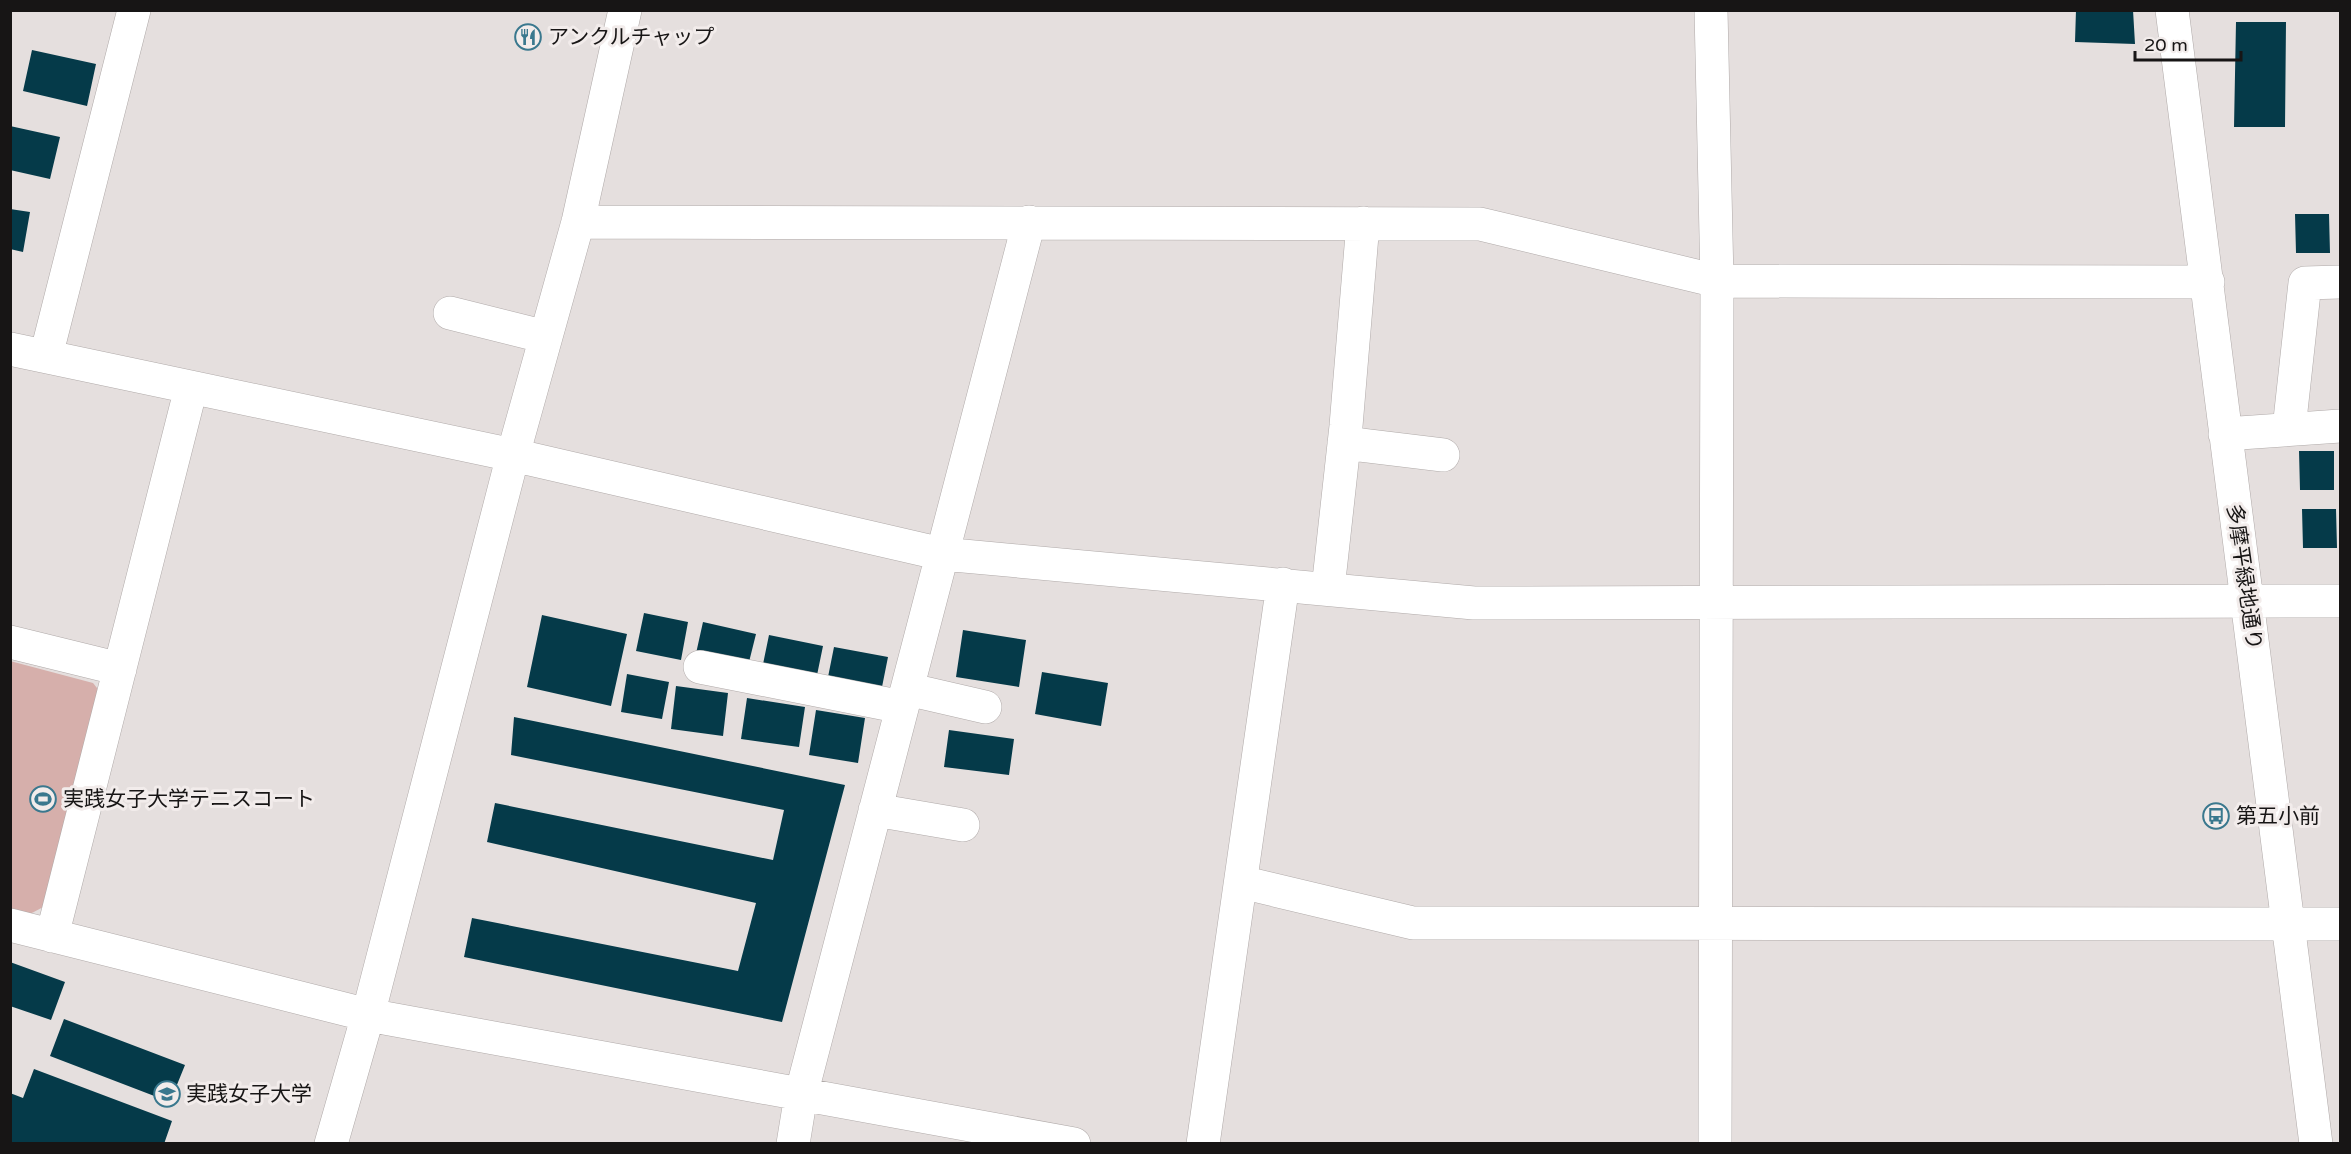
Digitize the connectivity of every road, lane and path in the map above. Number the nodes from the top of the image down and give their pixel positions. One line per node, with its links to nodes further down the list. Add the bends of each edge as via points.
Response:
1 (134, 10): 14 (street)
2 (625, 10): 5 (street)
3 (1711, 10): 8 (street)
4 (2172, 10): 9 (street, 多摩平緑地通り)
5 (578, 222): 6 (street); 12 (street)
6 (1029, 222): 7 (street); 22 (street)
7 (1363, 223): 8 (street, via 1480,224); 19 (street)
8 (1717, 281): 9 (street); 26 (street)
9 (2208, 282): 18 (street, 多摩平緑地通り)
10 (2340, 282): 17 (street, via 2306,283)
11 (450, 313): 12 (street)
12 (546, 338): 20 (street)
13 (10, 348): 14 (street)
14 (46, 356): 15 (street)
15 (191, 388): 20 (street); 30 (street)
16 (2340, 426): 17 (street)
17 (2289, 429): 18 (street)
18 (2225, 434): 27 (street, 多摩平緑地通り)
19 (1344, 443): 21 (street); 24 (street)
20 (513, 455): 22 (street); 41 (street)
21 (1443, 455)
22 (942, 554): 23 (street); 31 (street)
23 (1283, 584): 24 (street); 35 (street)
24 (1328, 588): 26 (street, via 1474,603)
25 (2340, 601): 27 (street)
26 (1716, 602): 27 (street); 36 (street)
27 (2247, 602): 37 (street, 多摩平緑地通り)
28 (10, 642): 30 (street)
29 (700, 667): 31 (street)
30 (120, 669): 40 (street)
31 (904, 698): 32 (street); 33 (street)
32 (985, 707)
33 (875, 810): 34 (street); 42 (street)
34 (963, 825)
35 (1240, 882): 36 (street, via 1413,923); 46 (street)
36 (1716, 924): 37 (street); 47 (street)
37 (2289, 924): 38 (street); 48 (street, 多摩平緑地通り)
38 (2340, 924)
39 (10, 925): 40 (street)
40 (52, 936): 41 (street)
41 (368, 1015): 42 (street); 43 (street)
42 (801, 1095): 44 (street); 45 (street)
43 (331, 1143)
44 (793, 1143)
45 (1074, 1143)
46 (1203, 1143)
47 (1715, 1143)
48 (2316, 1143)

